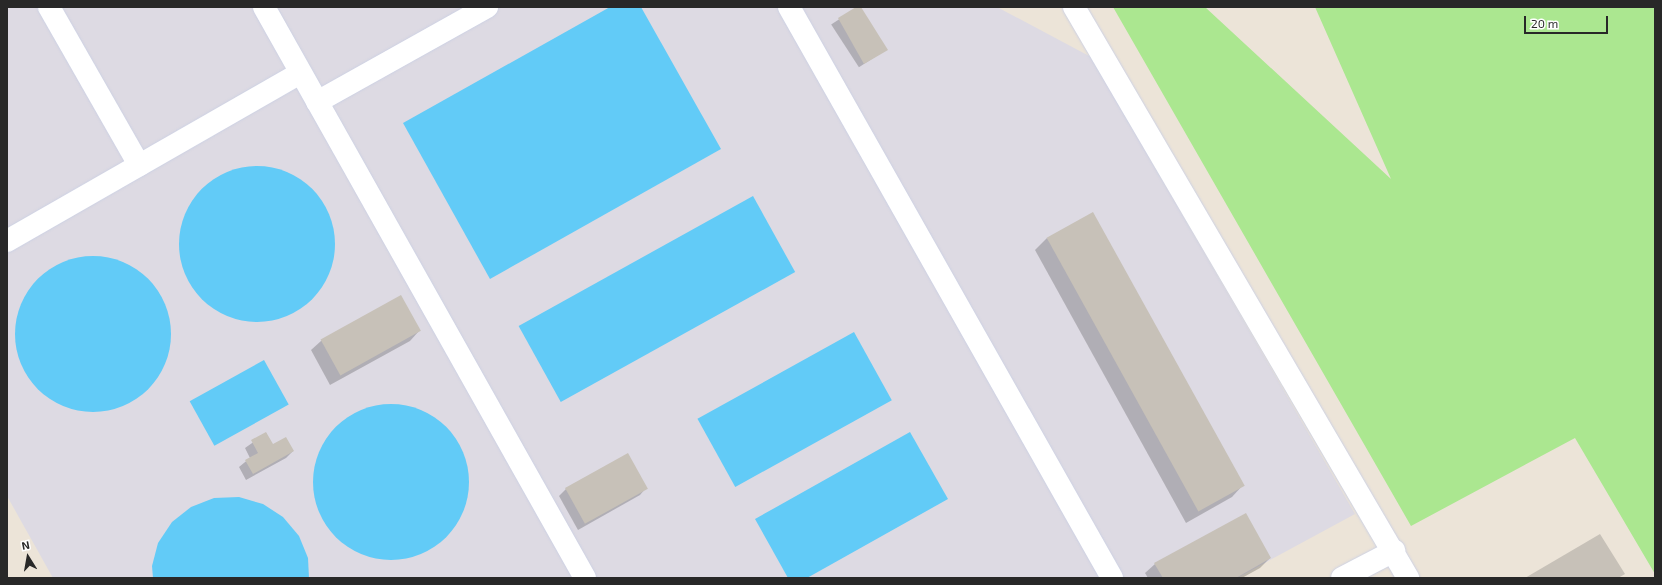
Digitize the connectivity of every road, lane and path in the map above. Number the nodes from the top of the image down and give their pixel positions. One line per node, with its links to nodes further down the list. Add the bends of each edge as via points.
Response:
1 (49, 7): 8 (street)
2 (264, 7): 6 (street)
3 (487, 7): 7 (street)
4 (789, 7): 12 (street)
5 (1074, 7): 10 (street)
6 (300, 73): 7 (street); 8 (street)
7 (317, 102): 11 (street)
8 (140, 165): 9 (street)
9 (7, 241)
10 (1394, 551): 13 (street); 14 (street)
11 (586, 578)
12 (1112, 578)
13 (1342, 578)
14 (1408, 578)

